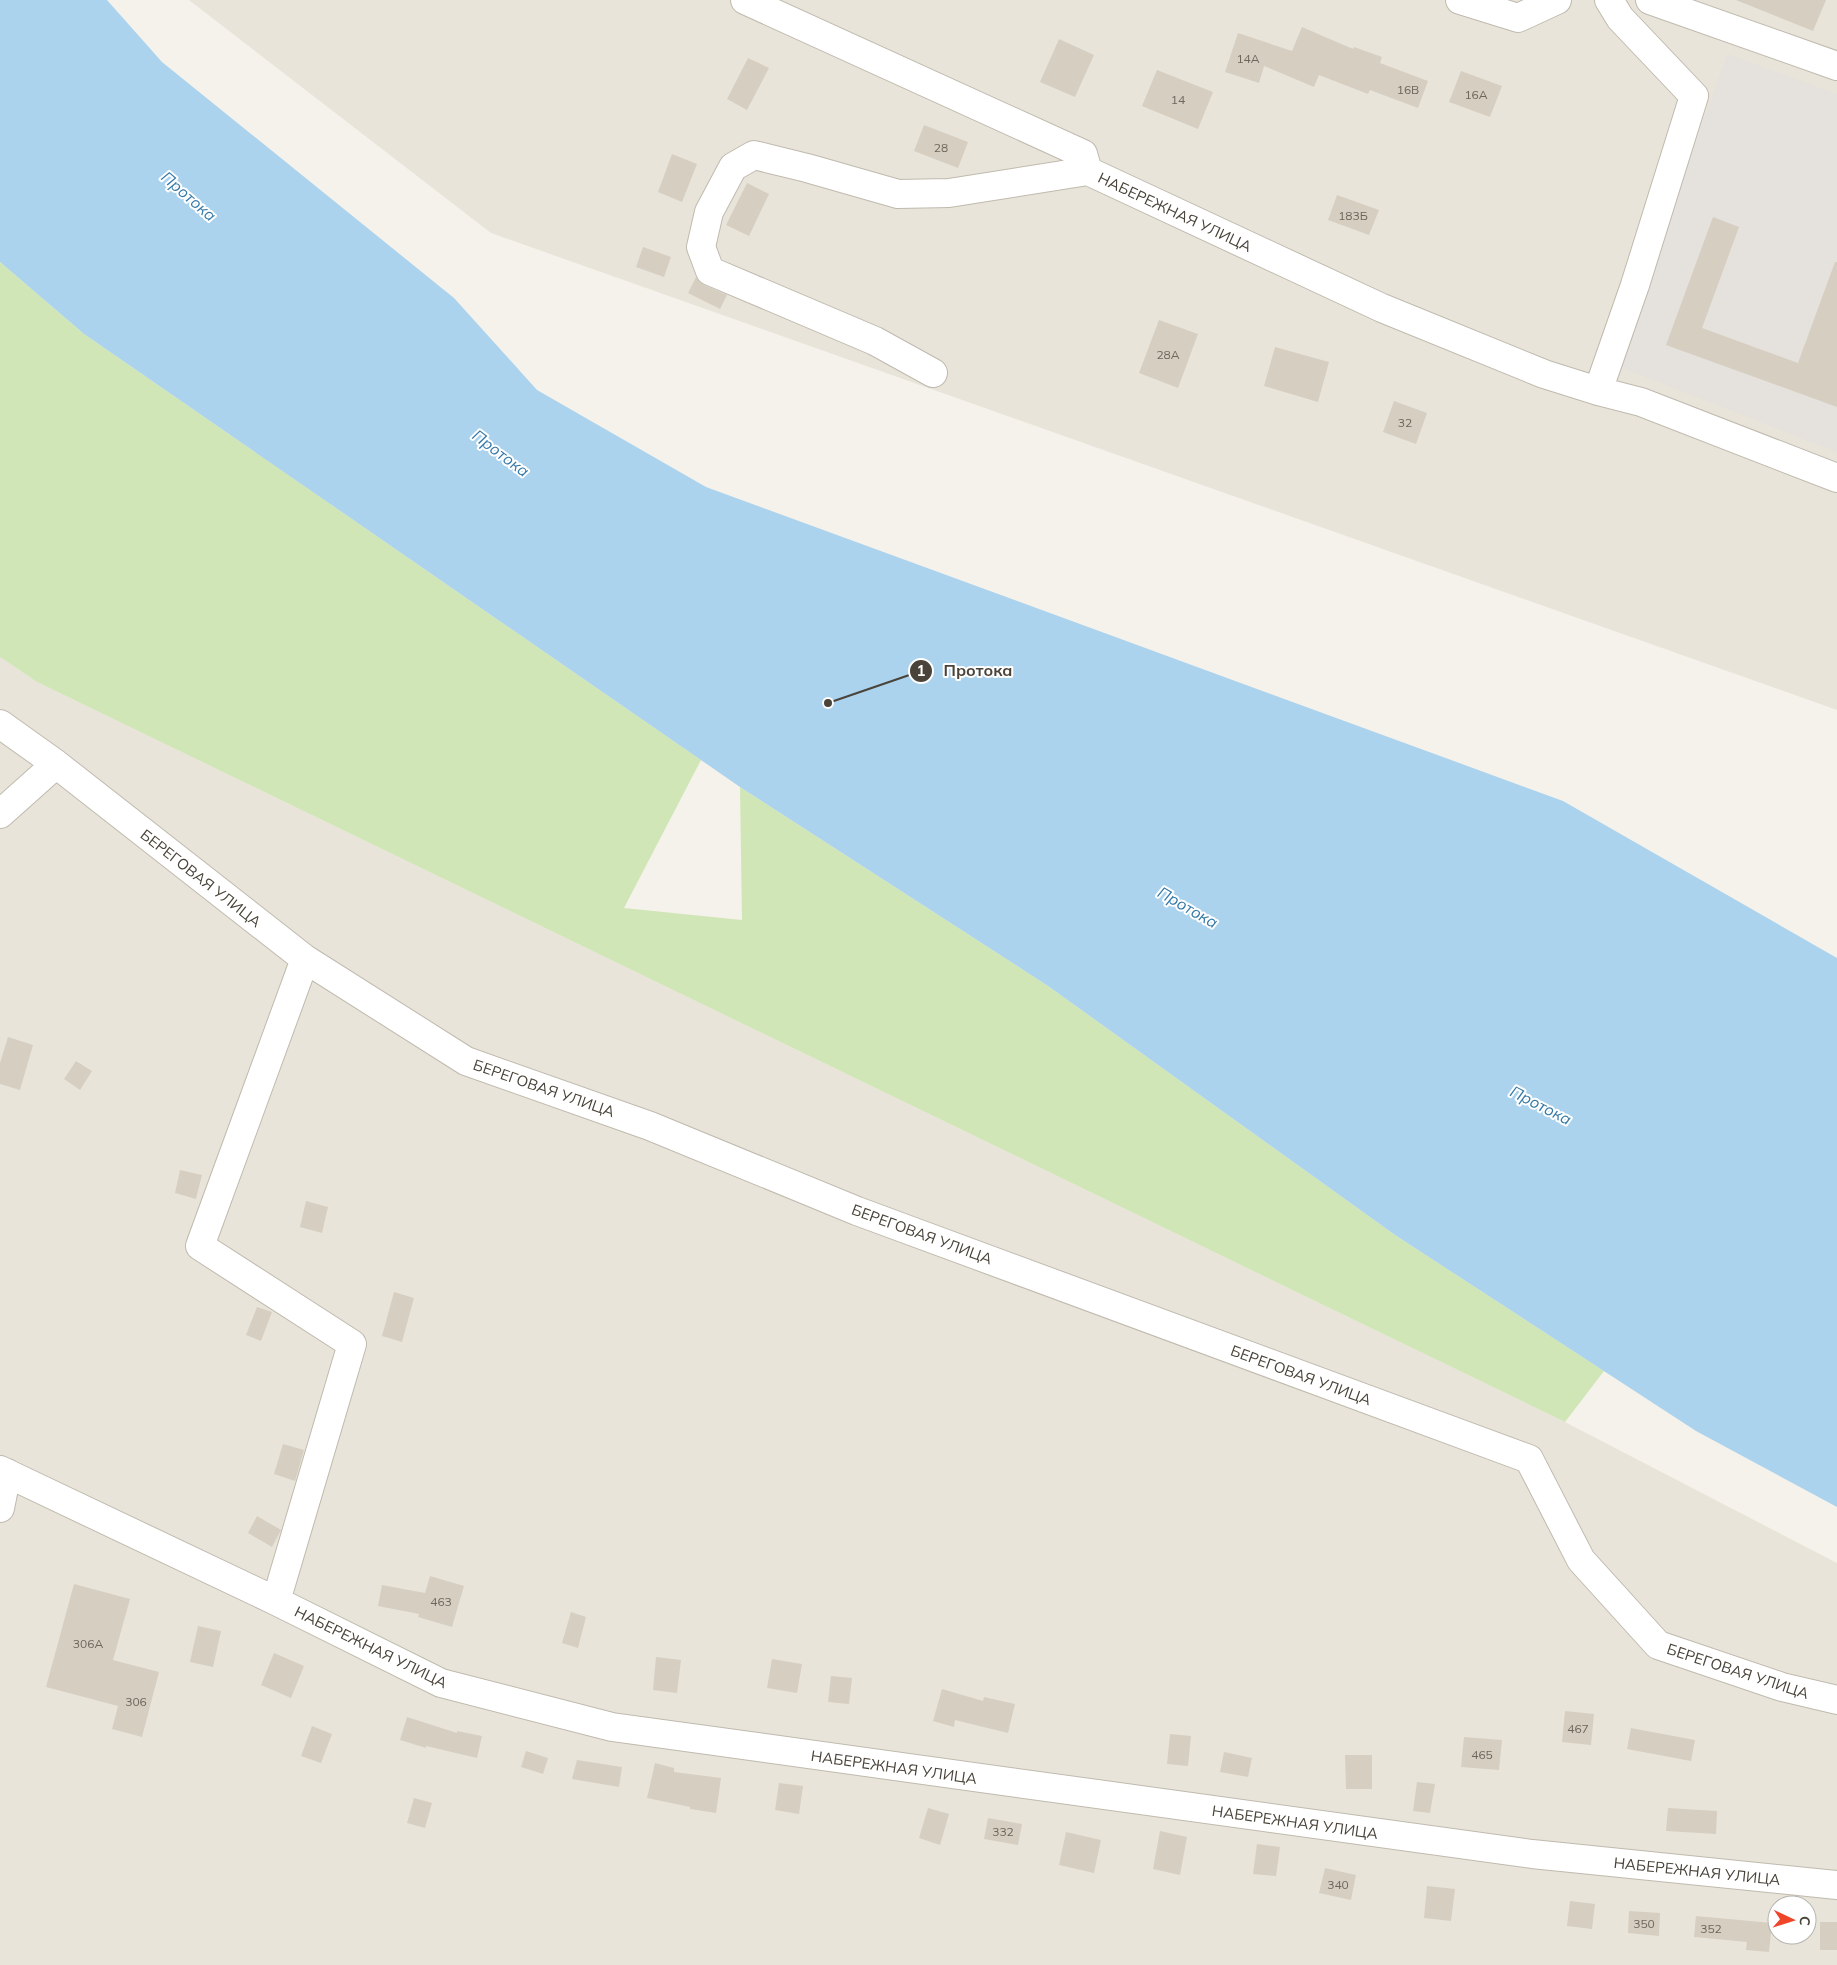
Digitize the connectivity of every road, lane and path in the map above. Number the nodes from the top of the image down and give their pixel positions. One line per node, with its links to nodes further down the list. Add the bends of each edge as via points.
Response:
1 (744, 0): 7 (street, via 1083,154)
2 (1460, 0): 3 (street, via 1518,18)
3 (1557, 0)
4 (1609, 0): 9 (street, via 1620,18 1694,96)
5 (1650, 0): 6 (street)
6 (1837, 66)
7 (1088, 171): 8 (street, НАБЕРЕЖНАЯ УЛИЦА, via 950,194 898,194 754,155 733,167 707,220 702,247 710,271 875,341); 9 (street, НАБЕРЕЖНАЯ УЛИЦА, via 1382,308 1544,374)
8 (933, 373)
9 (1598, 391): 10 (street, НАБЕРЕЖНАЯ УЛИЦА, via 1640,402)
10 (1837, 478)
11 (0, 724): 12 (street, БЕРЕГОВАЯ УЛИЦА)
12 (56, 764): 13 (street); 14 (street, БЕРЕГОВАЯ УЛИЦА)
13 (0, 814)
14 (305, 959): 17 (street, via 200,1246 352,1344); 18 (street, БЕРЕГОВАЯ УЛИЦА, via 466,1061 650,1126 857,1210 1529,1459 1581,1560 1658,1645 1782,1687)
15 (4, 1471): 16 (street); 17 (street, НАБЕРЕЖНАЯ УЛИЦА)
16 (0, 1508)
17 (276, 1601): 19 (street, НАБЕРЕЖНАЯ УЛИЦА, via 440,1683 612,1727 1532,1854)
18 (1837, 1700)
19 (1837, 1885)

